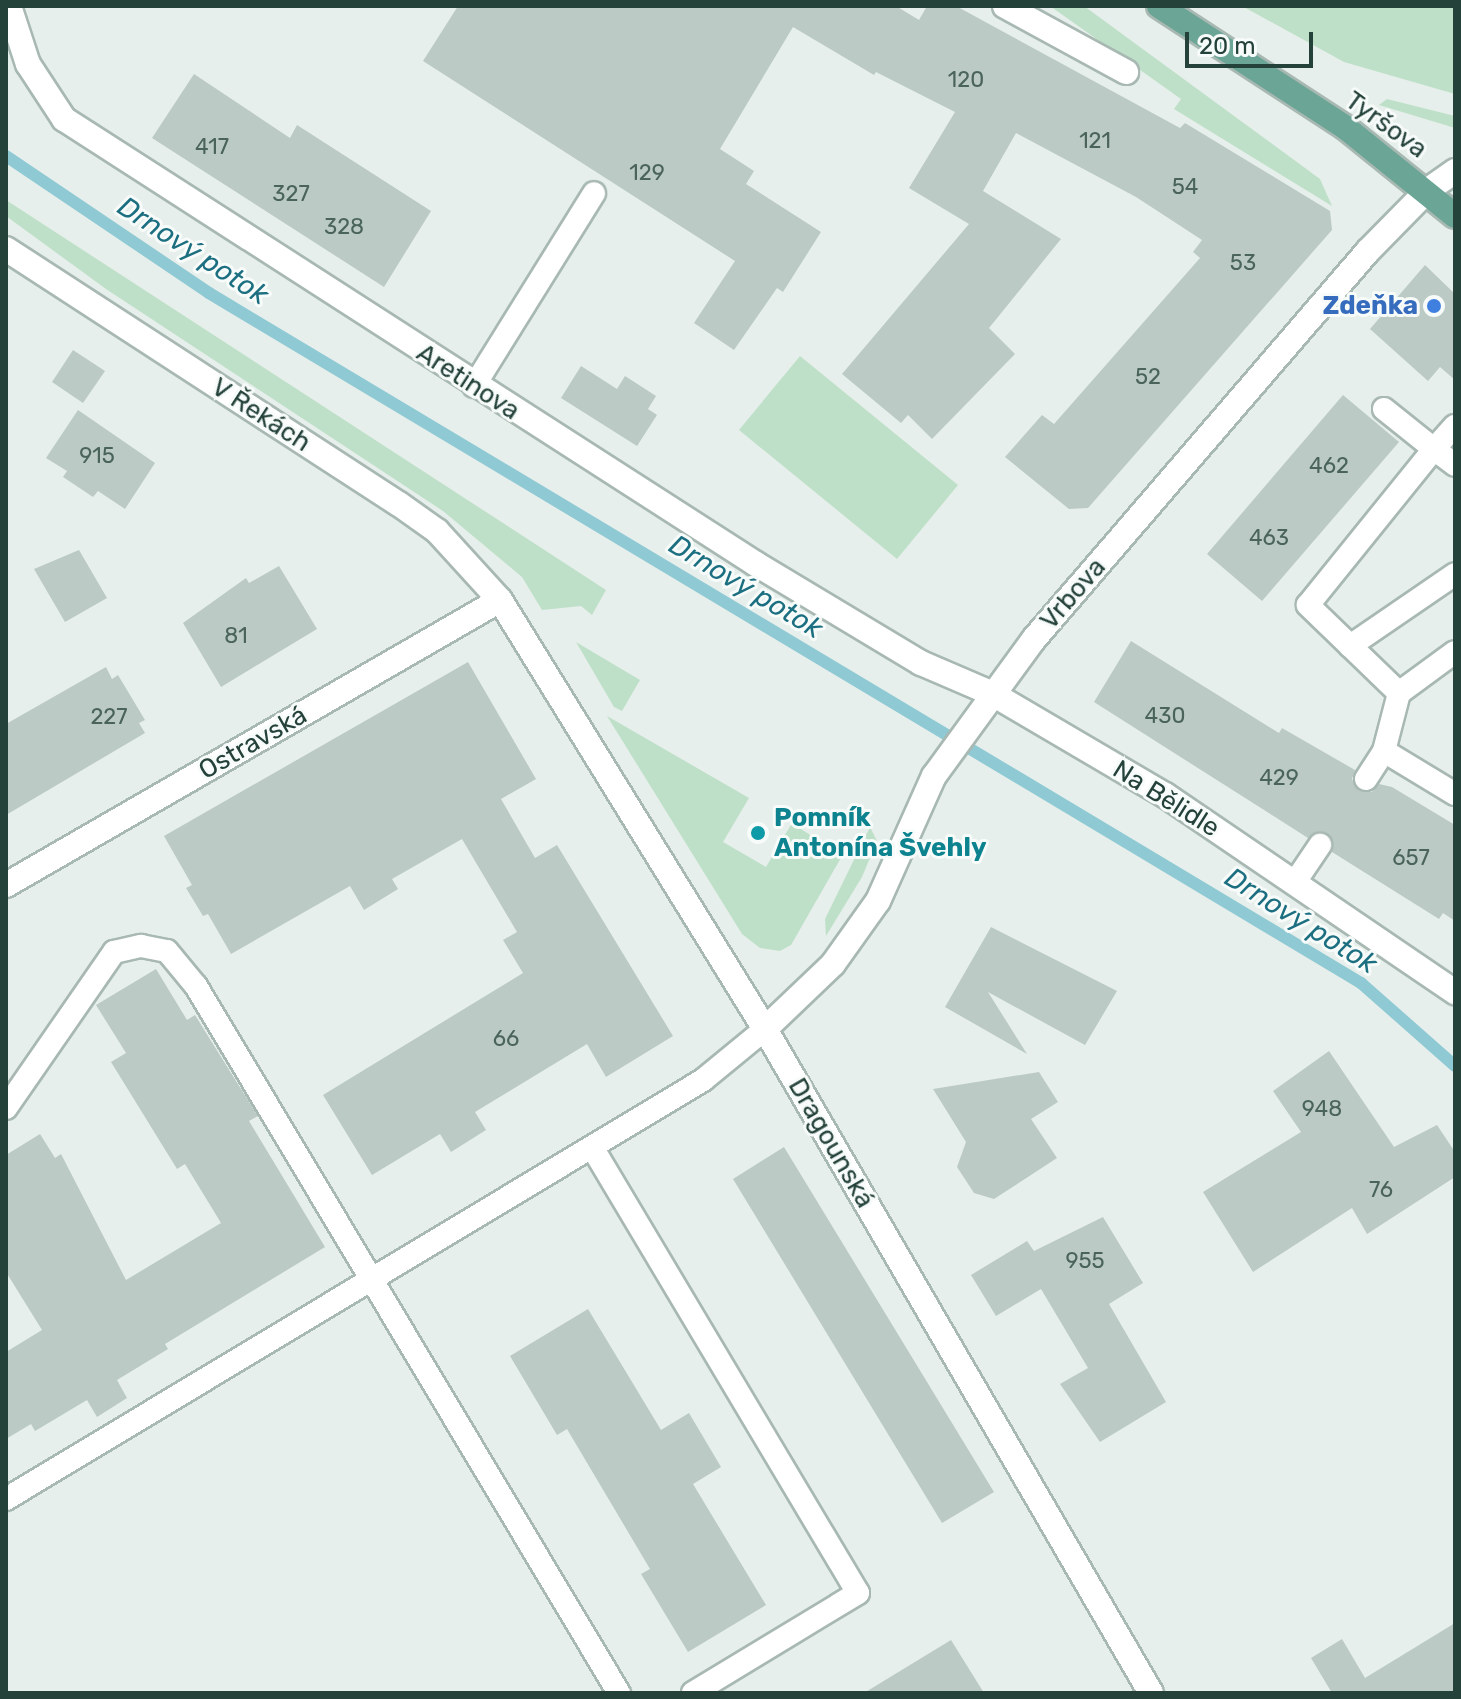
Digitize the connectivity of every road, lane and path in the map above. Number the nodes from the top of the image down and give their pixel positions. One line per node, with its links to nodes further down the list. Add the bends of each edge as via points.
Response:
1 (9, 6): 10 (street, Aretinova, via 28,64 64,119)
2 (1005, 6): 4 (street)
3 (1159, 6): 6 (main road, Tyršova, via 1346,128)
4 (1126, 72)
5 (1455, 171): 6 (street, Vrbova)
6 (1428, 190): 8 (main road, Tyršova); 20 (street, Vrbova, via 1344,279)
7 (594, 193): 10 (lane)
8 (1455, 216)
9 (6, 249): 16 (street, V Řekách, via 399,504 437,531)
10 (474, 386): 20 (street, Aretinova)
11 (1384, 409): 13 (lane)
12 (1455, 426): 13 (lane)
13 (1434, 449): 14 (lane); 17 (lane, via 1308,605)
14 (1455, 465)
15 (1455, 574): 17 (lane)
16 (500, 600): 26 (street, Ostravská); 28 (street, Dragounská)
17 (1350, 646): 19 (lane)
18 (1455, 652): 19 (lane)
19 (1399, 693): 21 (lane)
20 (985, 702): 25 (street, Na Bělidle, via 1165,795); 28 (street, Vrbova, via 934,776 878,901 833,964)
21 (1384, 751): 22 (lane); 23 (lane)
22 (1366, 779)
23 (1455, 794)
24 (1320, 845): 25 (lane)
25 (1295, 882): 27 (street, Na Bělidle)
26 (6, 885)
27 (1455, 992)
28 (765, 1029): 30 (lane, via 703,1080); 35 (street, Dragounská)
29 (6, 1108): 31 (lane, via 114,952 141,946 167,951 196,986)
30 (592, 1147): 31 (lane); 34 (lane, via 858,1593)
31 (368, 1281): 32 (lane); 33 (lane)
32 (6, 1499)
33 (619, 1693)
34 (693, 1693)
35 (1151, 1693)

